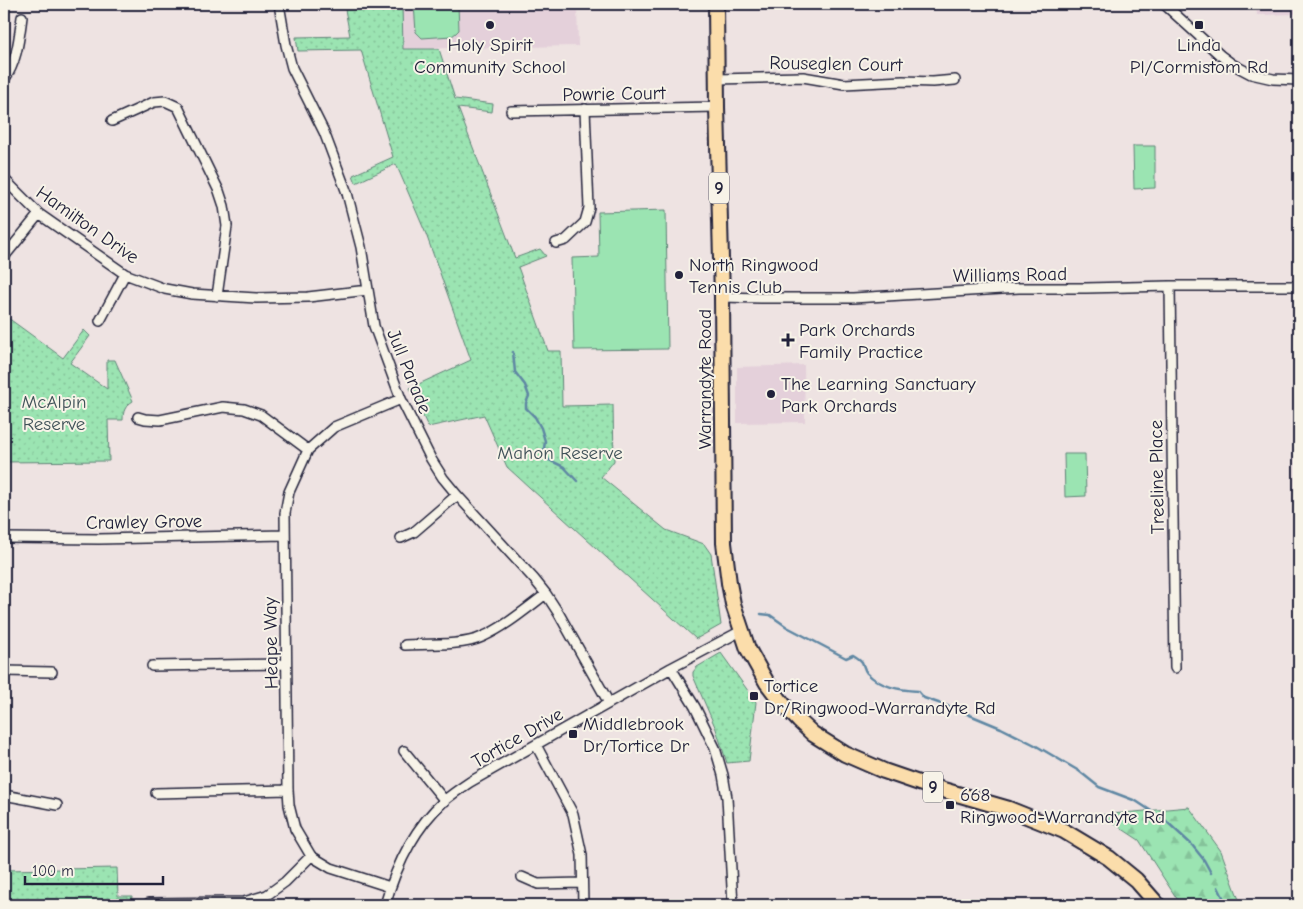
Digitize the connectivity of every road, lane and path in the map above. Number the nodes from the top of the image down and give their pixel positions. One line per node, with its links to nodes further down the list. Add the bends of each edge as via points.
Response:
1 (279, 4): 20 (street, Jull Parade, via 292,68 324,132 347,193 362,247)
2 (716, 4): 5 (main road, Warrandyte Road / 9)
3 (1166, 4): 8 (street, via 1232,64 1251,74)
4 (22, 17): 6 (street, via 16,55)
5 (717, 79): 7 (street, Rouseglen Court, via 804,77 844,84); 9 (main road, Warrandyte Road / 9)
6 (4, 80)
7 (955, 80)
8 (1299, 80)
9 (717, 107): 10 (street, Powrie Court); 22 (main road, Warrandyte Road / 9)
10 (585, 109): 11 (street, Powrie Court); 15 (street, via 588,208 585,222 566,240)
11 (511, 111)
12 (112, 121): 21 (street, via 154,102 165,101 178,107 224,206 227,226)
13 (4, 179): 14 (street, Hamilton Drive)
14 (39, 214): 16 (street); 17 (street, Hamilton Drive)
15 (556, 243)
16 (4, 256)
17 (126, 274): 21 (street, Hamilton Drive, via 165,289); 23 (street)
18 (1170, 286): 19 (street, Williams Road); 22 (street, Williams Road, via 1019,288 854,298); 37 (street, Treeline Place)
19 (1299, 286)
20 (368, 290): 21 (street, Hamilton Drive, via 308,297); 24 (street, Jull Parade, via 377,338)
21 (217, 296)
22 (722, 297): 32 (main road, Warrandyte Road / 9, via 724,543 733,604)
23 (100, 321)
24 (401, 399): 26 (street, Heape Way, via 334,428); 27 (street, Jull Parade, via 431,459)
25 (138, 417): 26 (street, via 160,420 223,407 244,409 261,415)
26 (308, 450): 28 (street, Heape Way, via 288,492 284,513)
27 (458, 496): 30 (street, via 414,532); 31 (street, Jull Parade)
28 (285, 535): 29 (street, Crawley Grove); 34 (street, Heape Way)
29 (4, 538)
30 (401, 538)
31 (546, 594): 33 (street, via 481,638 456,643); 40 (street, Jull Parade)
32 (741, 631): 36 (street, Tortice Drive); 56 (main road, 9, via 767,683 813,734 845,754 884,771 1009,809 1064,831 1109,858 1136,880)
33 (405, 645)
34 (286, 664): 35 (street); 43 (street, Heape Way)
35 (152, 666)
36 (671, 668): 40 (street, Tortice Drive); 55 (street, via 715,748 723,775)
37 (1175, 668)
38 (4, 671): 39 (street)
39 (52, 672)
40 (609, 703): 41 (street, Tortice Drive)
41 (536, 745): 46 (street, Tortice Drive, via 470,782); 50 (street, via 573,814 582,855)
42 (404, 751): 46 (street)
43 (288, 790): 44 (street); 48 (street, Heape Way, via 295,830)
44 (156, 793)
45 (4, 795): 47 (street)
46 (444, 801): 51 (street, Tortice Drive, via 415,835)
47 (57, 805)
48 (312, 856): 51 (street, Heape Way, via 331,868); 52 (street, via 267,895 251,900)
49 (522, 877): 50 (street, via 538,884)
50 (582, 883): 54 (street)
51 (390, 887): 53 (street, Tortice Drive)
52 (149, 904)
53 (385, 905)
54 (582, 905)
55 (733, 905)
56 (1158, 905)

